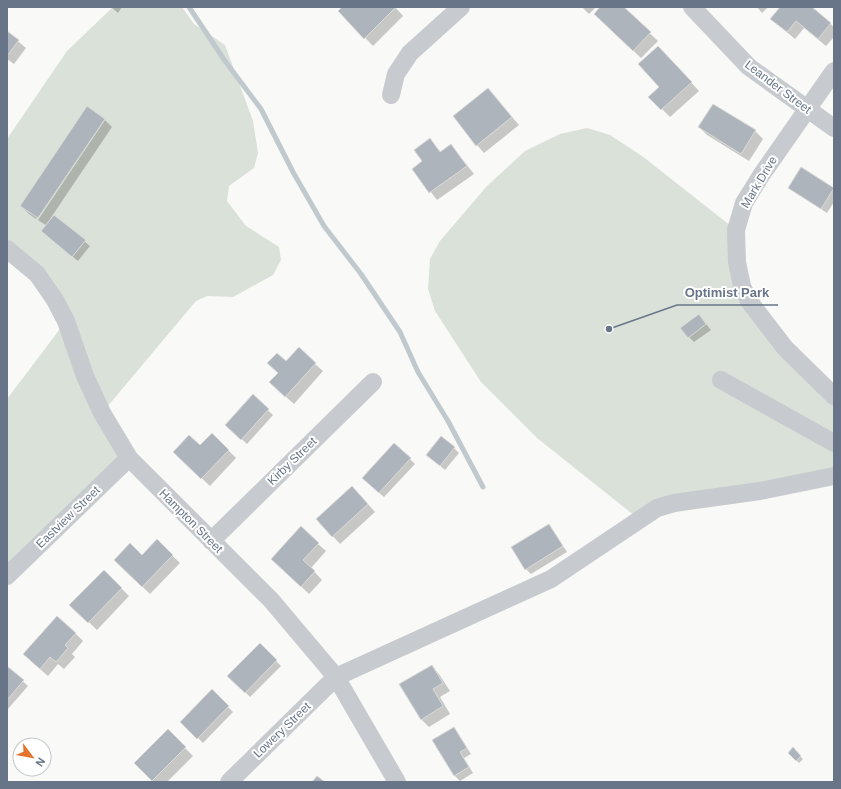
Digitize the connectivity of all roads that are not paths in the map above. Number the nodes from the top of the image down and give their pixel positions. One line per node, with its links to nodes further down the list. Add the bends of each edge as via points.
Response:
1 (461, 7): 4 (street, via 410,54 396,74)
2 (692, 7): 5 (street, Leander Street, via 749,67)
3 (834, 70): 5 (street, Mark Drive)
4 (391, 95)
5 (807, 110): 6 (street, Leander Street); 10 (street, Mark Drive, via 744,203 736,230 737,262 742,286 749,301 785,348)
6 (834, 128)
7 (7, 249): 12 (street, Hampton Street, via 37,274 55,300 66,321 85,376 102,413)
8 (721, 380): 11 (street)
9 (373, 382): 14 (street, Kirby Street)
10 (834, 396)
11 (834, 443)
12 (129, 458): 14 (street, Hampton Street); 15 (street, Eastview Street)
13 (834, 476): 16 (street, Lowery Street, via 656,508 551,579)
14 (211, 541): 16 (street, Hampton Street, via 271,600)
15 (7, 576)
16 (336, 678): 17 (street, Lowery Street); 18 (street, Hampton Street)
17 (228, 782)
18 (397, 782)

